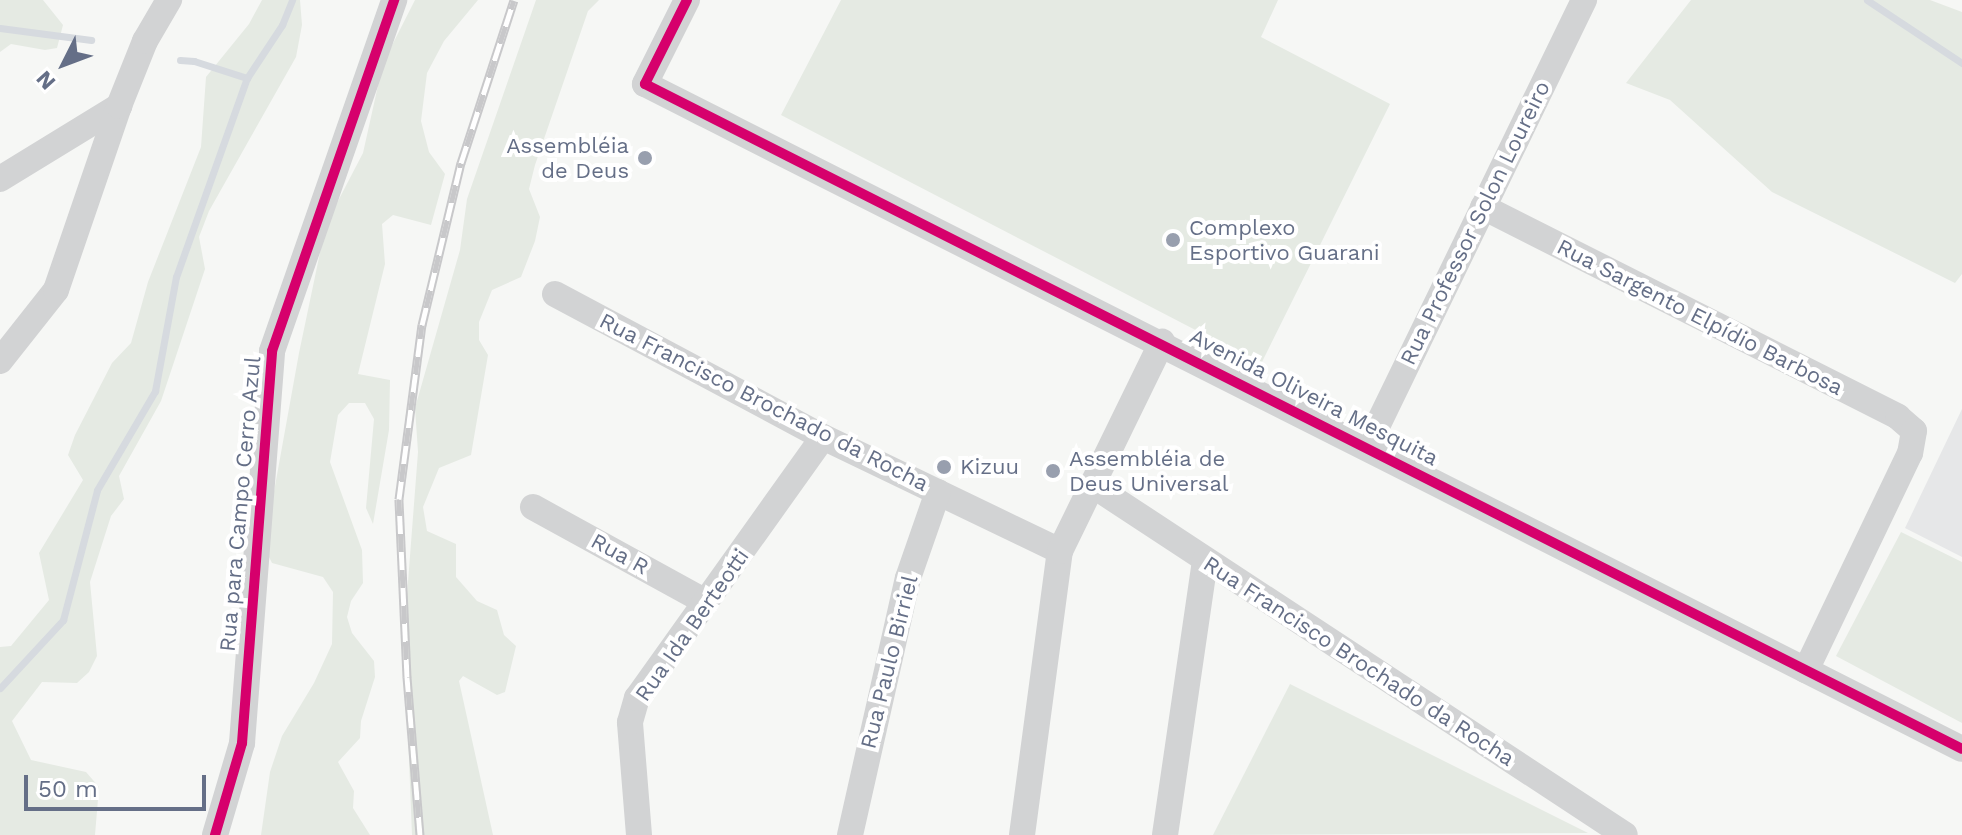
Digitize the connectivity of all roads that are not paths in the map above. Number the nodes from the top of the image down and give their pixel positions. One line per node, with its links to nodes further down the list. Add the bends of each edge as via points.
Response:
1 (169, 0): 5 (street, via 145,41)
2 (394, 0): 21 (street, Rua para Campo Cerro Azul, via 272,351 242,743)
3 (687, 0): 9 (street, Avenida Oliveira Mesquita, via 645,84)
4 (1584, 0): 7 (street, Rua Professor Solon Loureiro)
5 (119, 106): 6 (street); 10 (street, via 56,290)
6 (0, 179)
7 (1483, 207): 12 (street, Rua Professor Solon Loureiro); 19 (street, Rua Sargento Elpídio Barbosa, via 1898,417 1914,431 1910,453)
8 (555, 294): 11 (street, Rua Francisco Brochado da Rocha)
9 (1162, 342): 12 (street, Avenida Oliveira Mesquita); 13 (street)
10 (0, 361)
11 (823, 437): 14 (street, Rua Francisco Brochado da Rocha); 18 (street, Rua Ida Berteotti)
12 (1367, 447): 19 (street, Avenida Oliveira Mesquita)
13 (1094, 486): 16 (street); 17 (street, Rua Francisco Brochado da Rocha)
14 (938, 492): 16 (street, Rua Francisco Brochado da Rocha); 23 (street, Rua Paulo Birriel, via 908,578)
15 (533, 507): 18 (street, Rua R)
16 (1060, 551): 24 (street)
17 (1205, 560): 25 (street); 26 (street, Rua Francisco Brochado da Rocha)
18 (706, 602): 22 (street, Rua Ida Berteotti, via 637,698 630,722)
19 (1806, 670): 20 (street, Avenida Oliveira Mesquita)
20 (1962, 749)
21 (215, 835)
22 (639, 835)
23 (850, 835)
24 (1022, 835)
25 (1165, 835)
26 (1625, 835)

